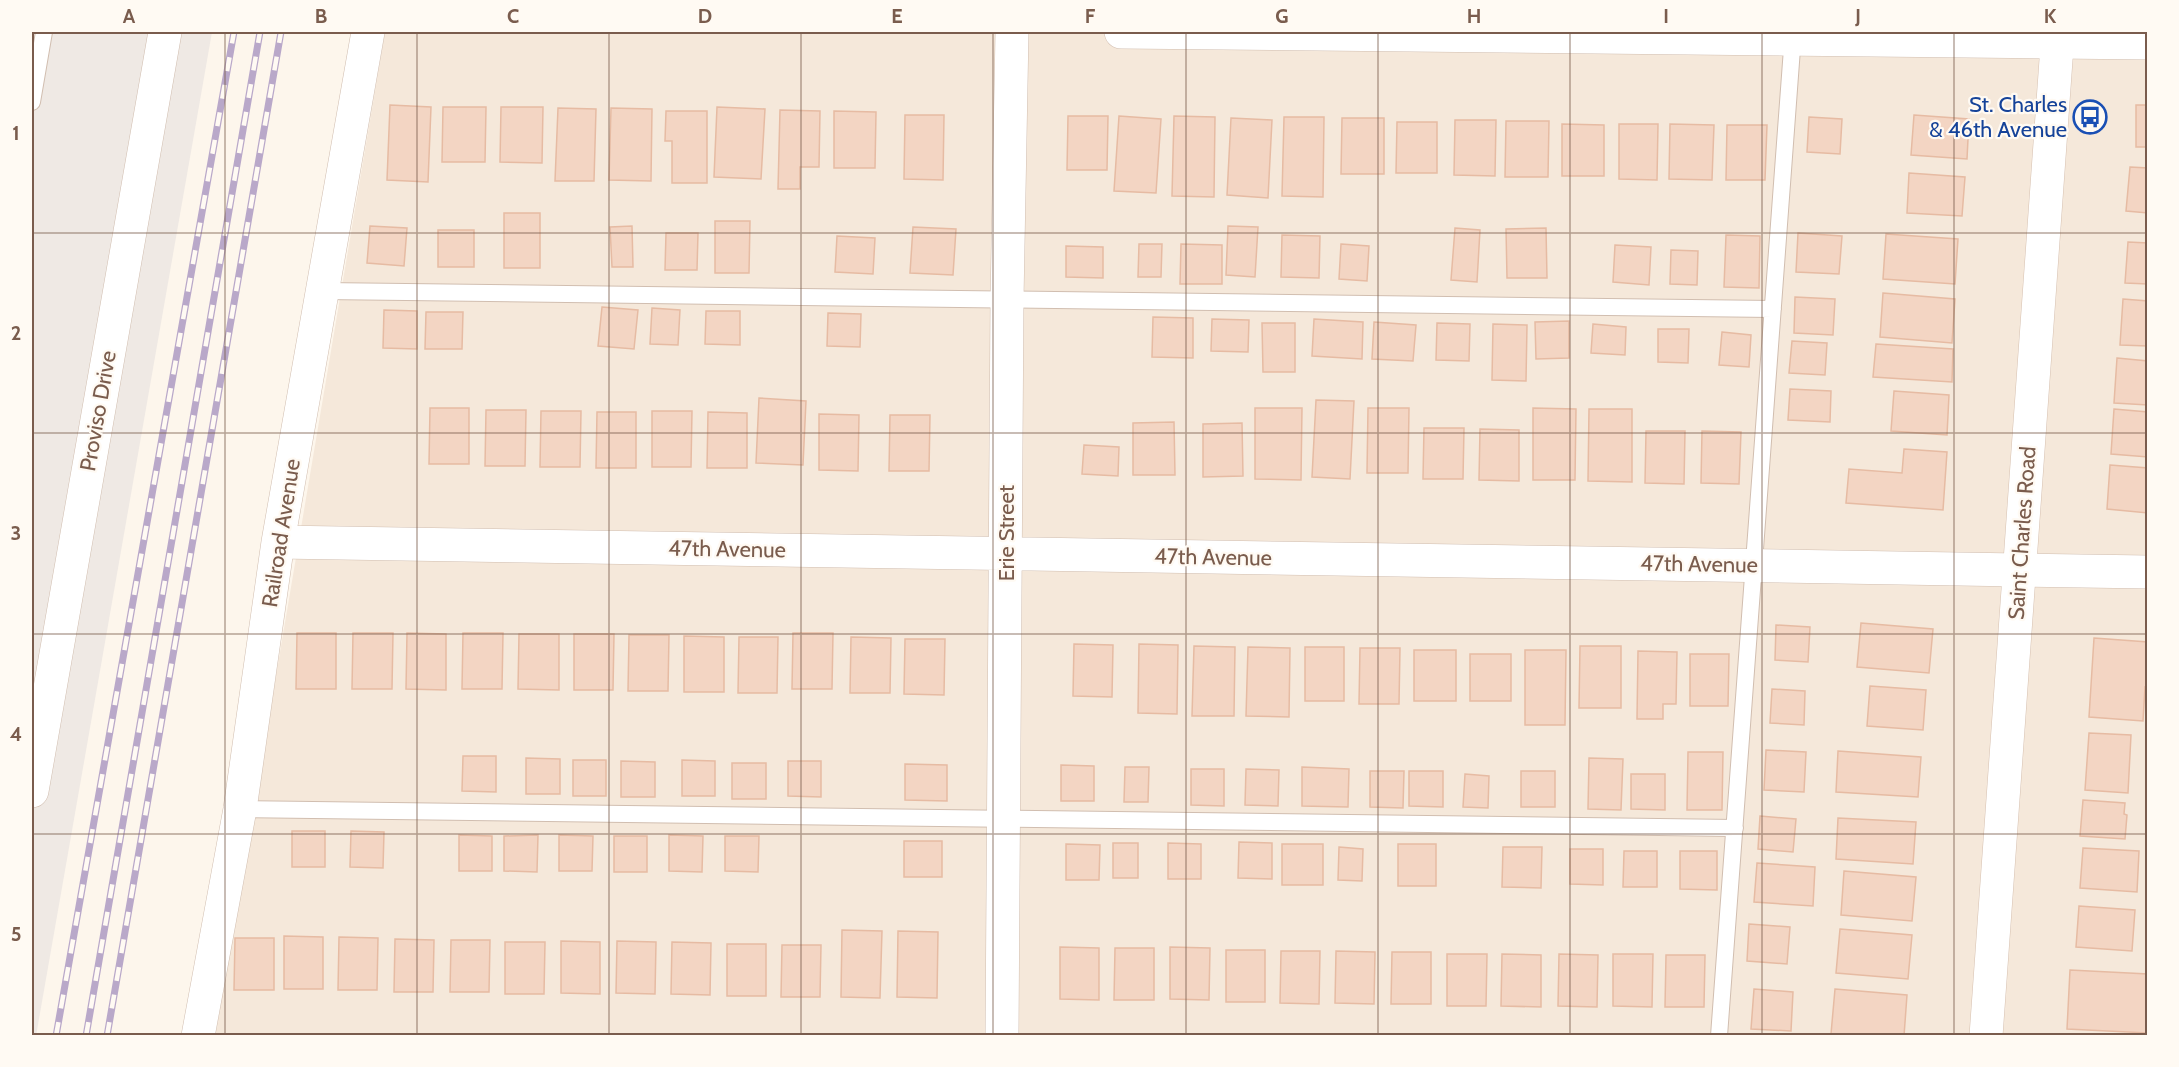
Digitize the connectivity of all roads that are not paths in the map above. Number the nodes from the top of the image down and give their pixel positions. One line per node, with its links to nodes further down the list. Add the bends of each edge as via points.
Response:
1 (44, 32): 9 (lane)
2 (165, 32): 18 (street, Proviso Drive)
3 (368, 32): 10 (street, Railroad Avenue)
4 (1012, 32): 11 (street, Erie Street)
5 (1121, 32): 6 (street)
6 (1793, 35): 7 (street); 12 (lane)
7 (2058, 37): 8 (street); 16 (street, Saint Charles Road)
8 (2148, 43)
9 (32, 102)
10 (323, 291): 11 (lane); 13 (street, Railroad Avenue)
11 (1007, 300): 12 (lane); 14 (street, Erie Street)
12 (1773, 309): 15 (lane)
13 (278, 542): 14 (street, 47th Avenue); 20 (street, Railroad Avenue)
14 (1005, 554): 15 (street, 47th Avenue); 21 (street, Erie Street)
15 (1754, 565): 16 (street, 47th Avenue); 22 (lane)
16 (2019, 570): 17 (street, 47th Avenue); 26 (street, Saint Charles Road)
17 (2148, 572)
18 (36, 741): 19 (street, Proviso Drive)
19 (32, 791)
20 (240, 809): 21 (lane); 23 (street, Railroad Avenue)
21 (1003, 818): 22 (lane); 24 (street, Erie Street)
22 (1735, 828): 25 (lane)
23 (198, 1035)
24 (1002, 1035)
25 (1719, 1035)
26 (1986, 1035)

